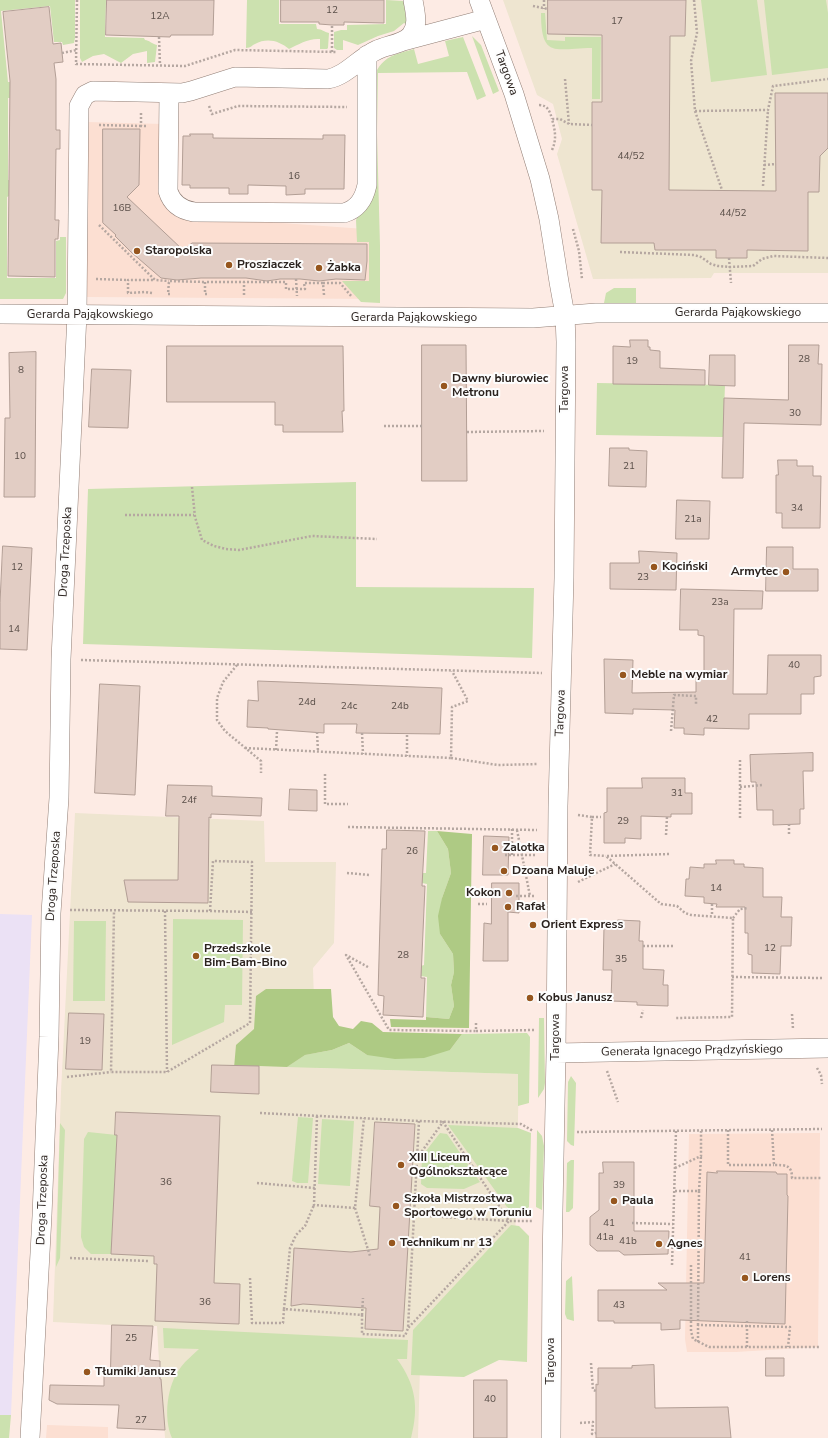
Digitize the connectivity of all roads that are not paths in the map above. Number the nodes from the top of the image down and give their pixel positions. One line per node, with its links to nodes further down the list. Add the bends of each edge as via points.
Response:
1 (413, 0): 4 (street, via 415,27 411,36)
2 (479, 0): 3 (street, Targowa)
3 (486, 19): 4 (street, Droga Trzeposka); 10 (street, Targowa, via 514,94 540,179)
4 (403, 41): 5 (street, Droga Trzeposka)
5 (367, 55): 6 (street, Droga Trzeposka, via 334,78 235,77 191,91); 6 (street, via 367,185 358,205 344,213 194,212 180,208 168,191)
6 (169, 94): 9 (street, Droga Trzeposka, via 92,92 85,95 80,102)
7 (828, 313): 10 (street, Gerarda Pająkowskiego)
8 (0, 314): 9 (street, Gerarda Pająkowskiego)
9 (77, 314): 10 (street, Gerarda Pająkowskiego, via 489,318); 13 (street, Droga Trzeposka, via 61,659 60,798 51,913 42,1216)
10 (564, 315): 12 (street, Targowa, via 566,350)
11 (828, 1048): 12 (street, Generała Ignacego Prądzyńskiego)
12 (556, 1053): 14 (street, Targowa)
13 (30, 1438)
14 (551, 1438)

